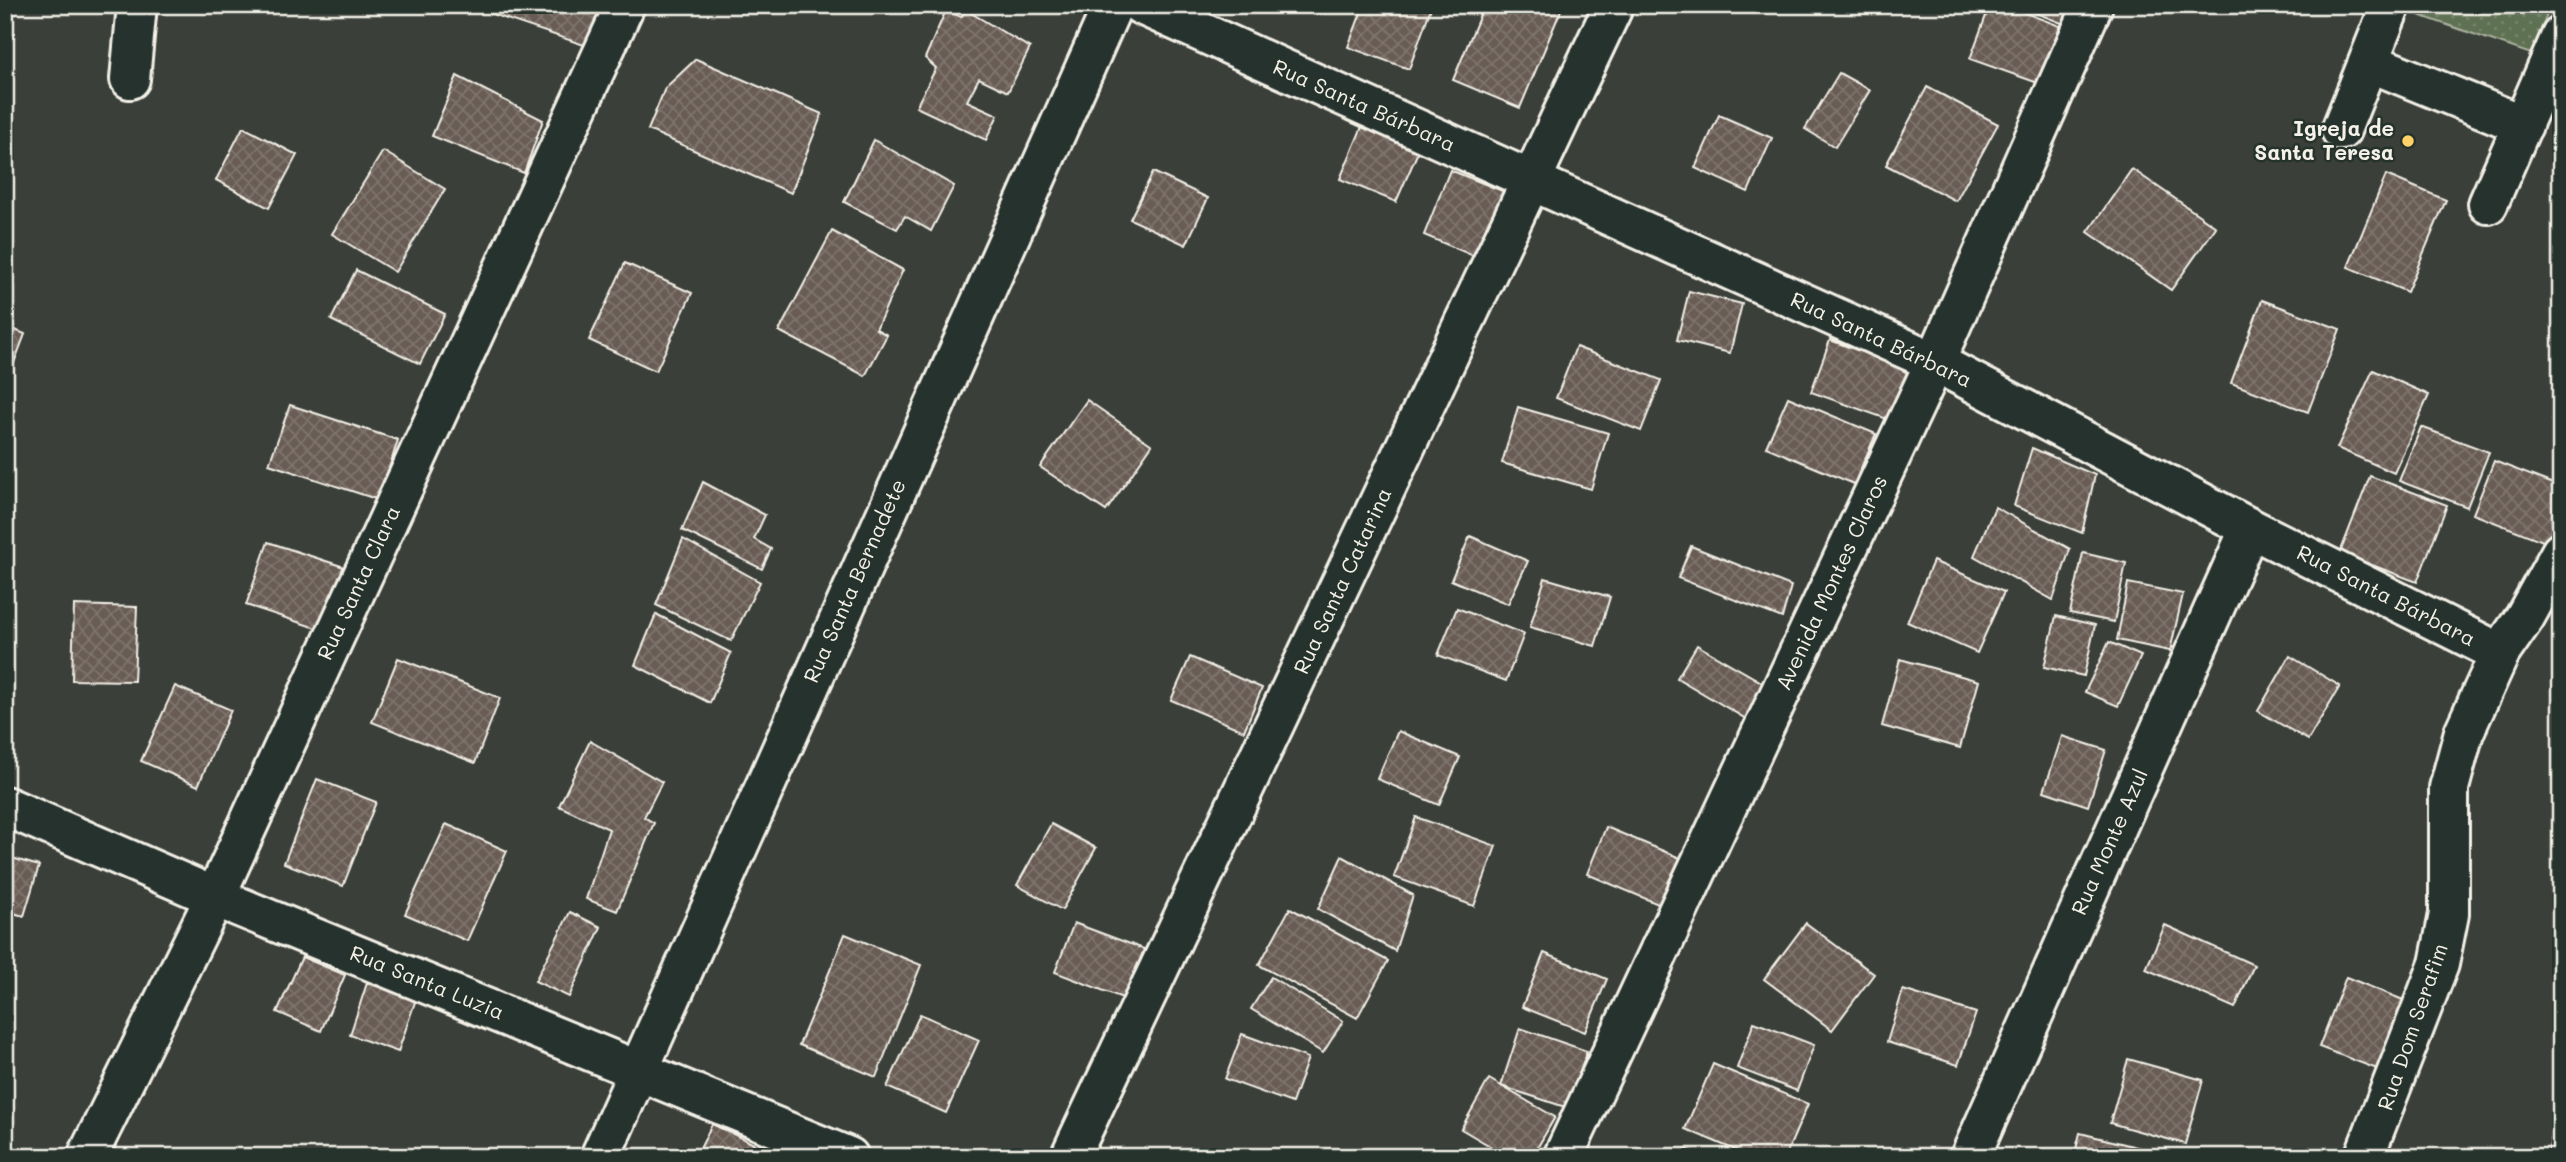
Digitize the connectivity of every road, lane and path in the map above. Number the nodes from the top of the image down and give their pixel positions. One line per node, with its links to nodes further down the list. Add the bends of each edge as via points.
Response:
1 (137, 5): 10 (street)
2 (625, 5): 20 (street, Rua Santa Clara)
3 (1113, 5): 21 (street, Rua Santa Bernadete)
4 (1141, 5): 13 (street, Rua Santa Bárbara)
5 (1614, 5): 13 (street, Rua Santa Catarina)
6 (2093, 5): 15 (street, Avenida Montes Claros)
7 (2391, 5): 9 (street)
8 (2561, 36): 11 (street)
9 (2369, 62): 11 (street); 12 (street)
10 (130, 79)
11 (2522, 125): 14 (street)
12 (2341, 131)
13 (1532, 183): 15 (street, Rua Santa Bárbara); 25 (street, Rua Santa Catarina)
14 (2488, 204)
15 (1935, 362): 16 (street, Rua Santa Bárbara); 26 (street, Avenida Montes Claros)
16 (2250, 528): 18 (street, Rua Santa Bárbara); 27 (street, Rua Monte Azul)
17 (2561, 552): 18 (street, Rua Santa Bárbara)
18 (2500, 653): 28 (street, Rua Dom Serafim, via 2464,732 2449,788 2449,914 2439,964)
19 (5, 806): 20 (street, Rua Santa Luzia)
20 (215, 897): 21 (street, Rua Santa Luzia); 22 (street, Rua Santa Clara)
21 (638, 1069): 23 (street, Rua Santa Bernadete); 24 (street, Rua Santa Luzia)
22 (87, 1157)
23 (600, 1157)
24 (849, 1157)
25 (1070, 1157)
26 (1563, 1157)
27 (1970, 1157)
28 (2364, 1157)

